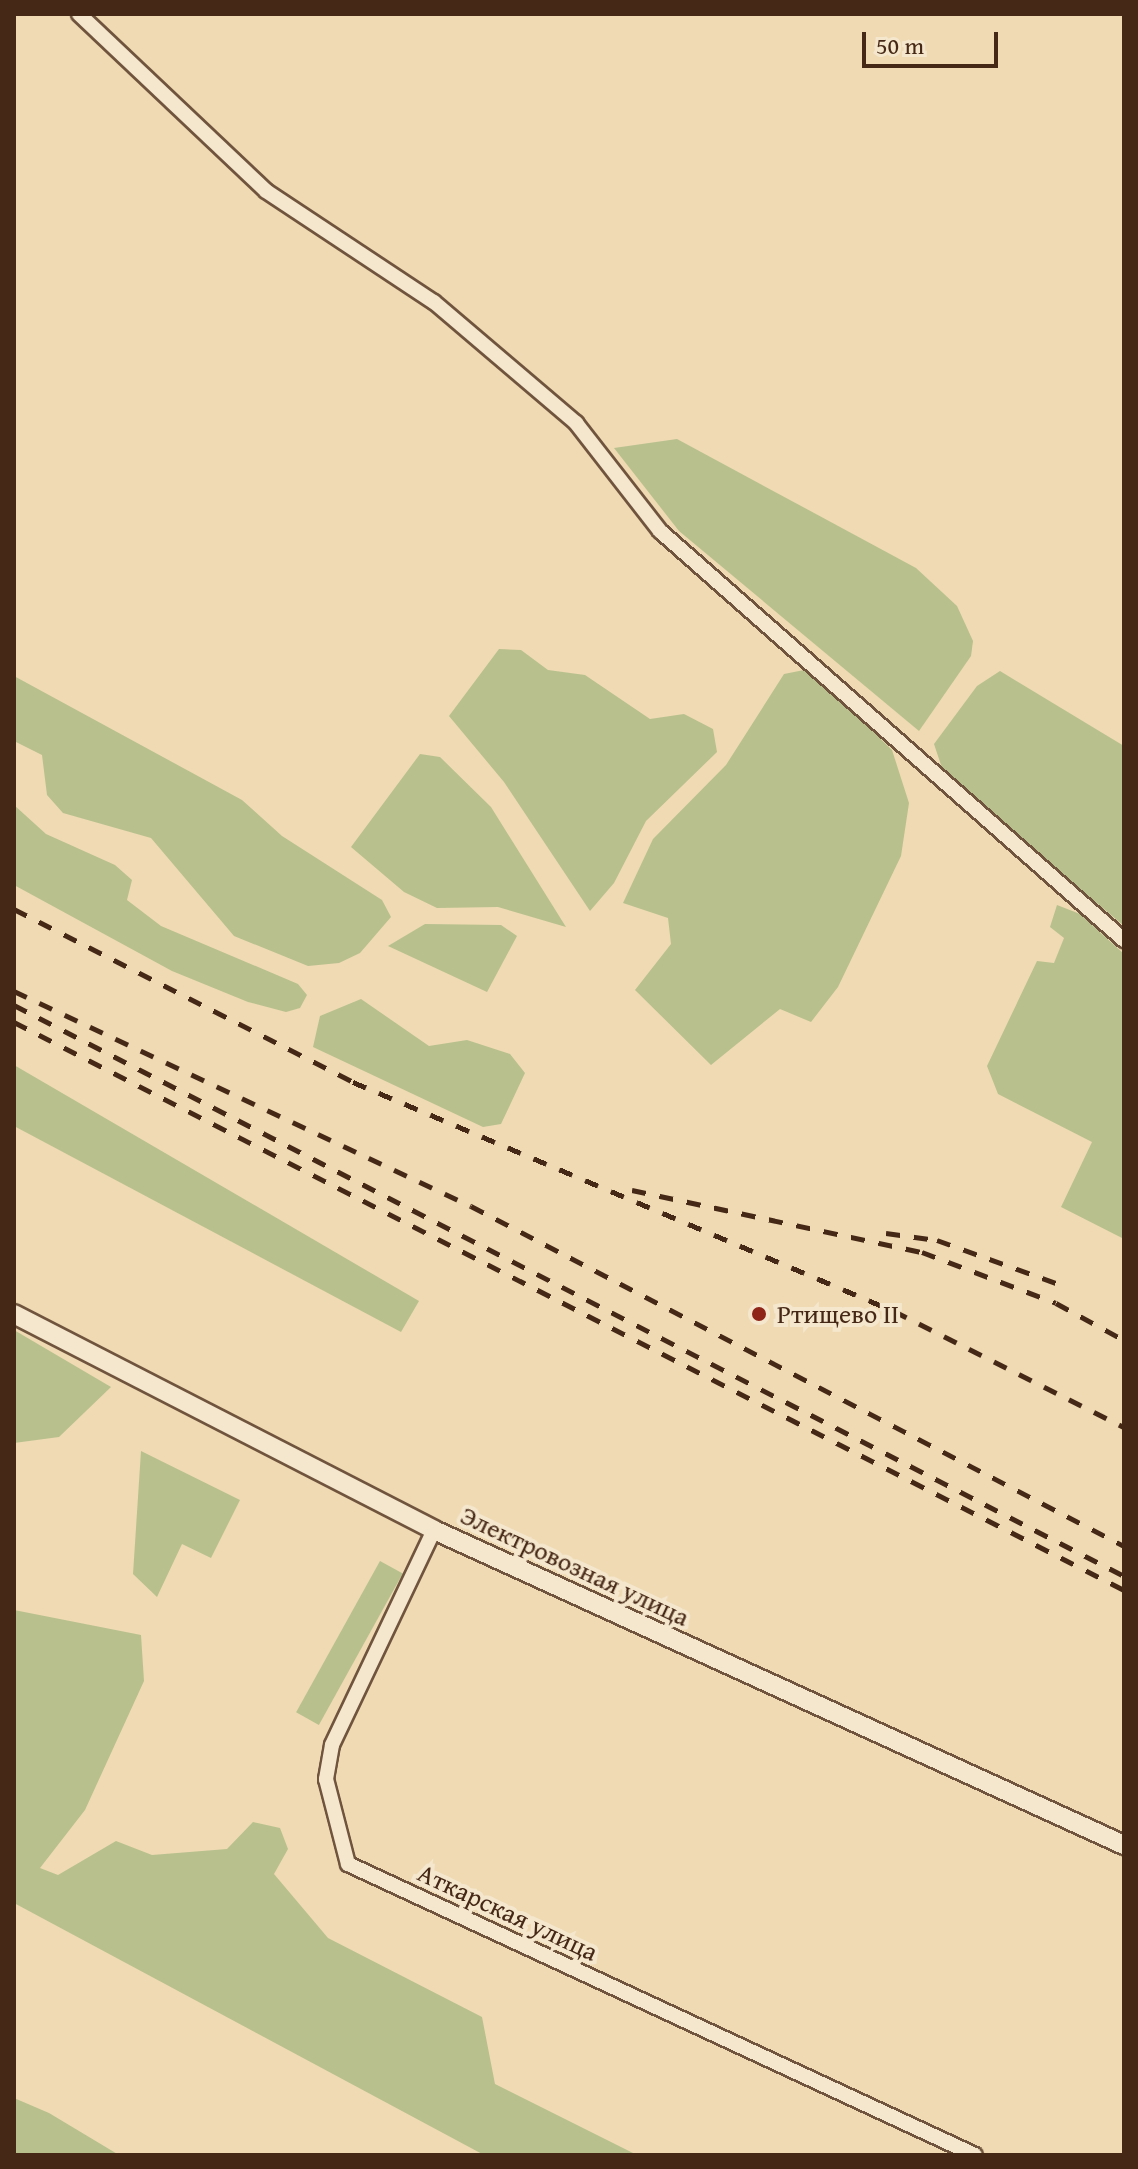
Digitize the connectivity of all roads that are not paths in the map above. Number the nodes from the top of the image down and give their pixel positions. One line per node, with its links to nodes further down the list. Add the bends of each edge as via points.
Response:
1 (79, 14): 2 (street, via 266,191 434,302 576,423 660,531)
2 (1124, 940)
3 (14, 1314): 4 (street, Электровозная улица)
4 (434, 1530): 5 (street, Электровозная улица); 6 (street, Аткарская улица, via 332,1745 326,1779 348,1864)
5 (1124, 1845)
6 (975, 2155)

